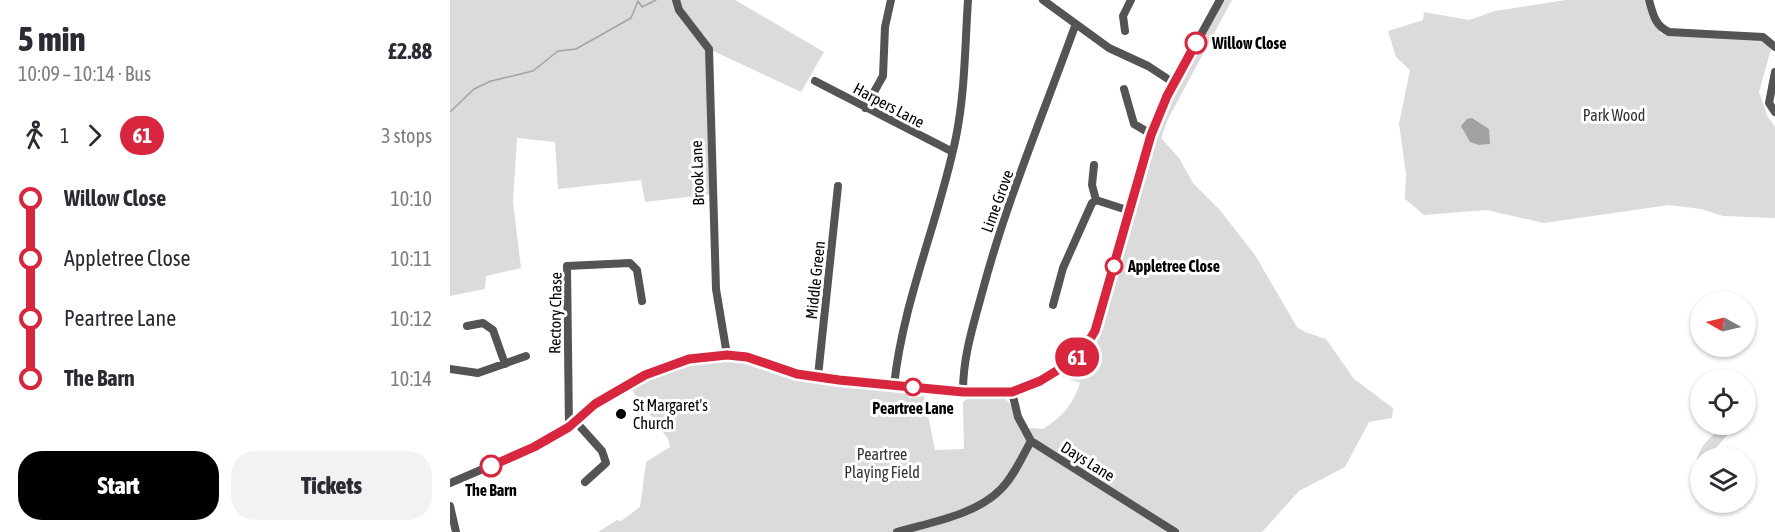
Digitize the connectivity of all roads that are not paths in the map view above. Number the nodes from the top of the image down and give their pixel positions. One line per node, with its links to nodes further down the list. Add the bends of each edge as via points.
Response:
1 (676, 0): 26 (street, Brook Lane, via 710,57 716,289)
2 (891, 0): 15 (street, via 885,27 883,76)
3 (968, 0): 18 (street, via 962,100)
4 (1042, 0): 8 (street)
5 (1131, 0): 9 (street, via 1123,16)
6 (1220, 0): 13 (street)
7 (1649, 0): 10 (street, via 1655,21 1669,32 1762,37)
8 (1075, 26): 13 (street); 32 (street, Lime Grove, via 1005,212 965,355)
9 (1125, 31)
10 (1775, 46)
11 (1775, 72): 16 (street, via 1769,103)
12 (815, 81): 15 (street, Harpers Lane)
13 (1174, 83): 17 (street)
14 (1124, 89): 17 (street, via 1134,124)
15 (865, 108): 18 (street, Harpers Lane)
16 (1775, 112)
17 (1151, 135): 22 (street)
18 (951, 151): 31 (street, via 898,349)
19 (1094, 165): 21 (street, via 1092,185)
20 (838, 186): 30 (street, Middle Green)
21 (1096, 200): 22 (street); 24 (street, via 1086,211)
22 (1130, 211): 33 (street, via 1089,342 1053,374)
23 (642, 301): 34 (street, Rectory Chase, via 637,270 630,263 567,266)
24 (1053, 305)
25 (467, 326): 28 (street, via 483,323 493,330)
26 (727, 355): 30 (street); 34 (street, via 689,359 645,375 595,404)
27 (526, 356): 28 (street)
28 (505, 364): 29 (street, via 478,373)
29 (450, 369)
30 (818, 376): 31 (street)
31 (894, 386): 32 (street)
32 (963, 392): 33 (street)
33 (1012, 392): 35 (street, via 1018,417)
34 (572, 425): 36 (street, via 602,451 606,463); 37 (street, via 534,447)
35 (1031, 441): 40 (street, via 1002,488 990,499); 41 (street, Days Lane)
36 (585, 482)
37 (450, 483)
38 (450, 506): 39 (street)
39 (456, 532)
40 (897, 532)
41 (1175, 532)

